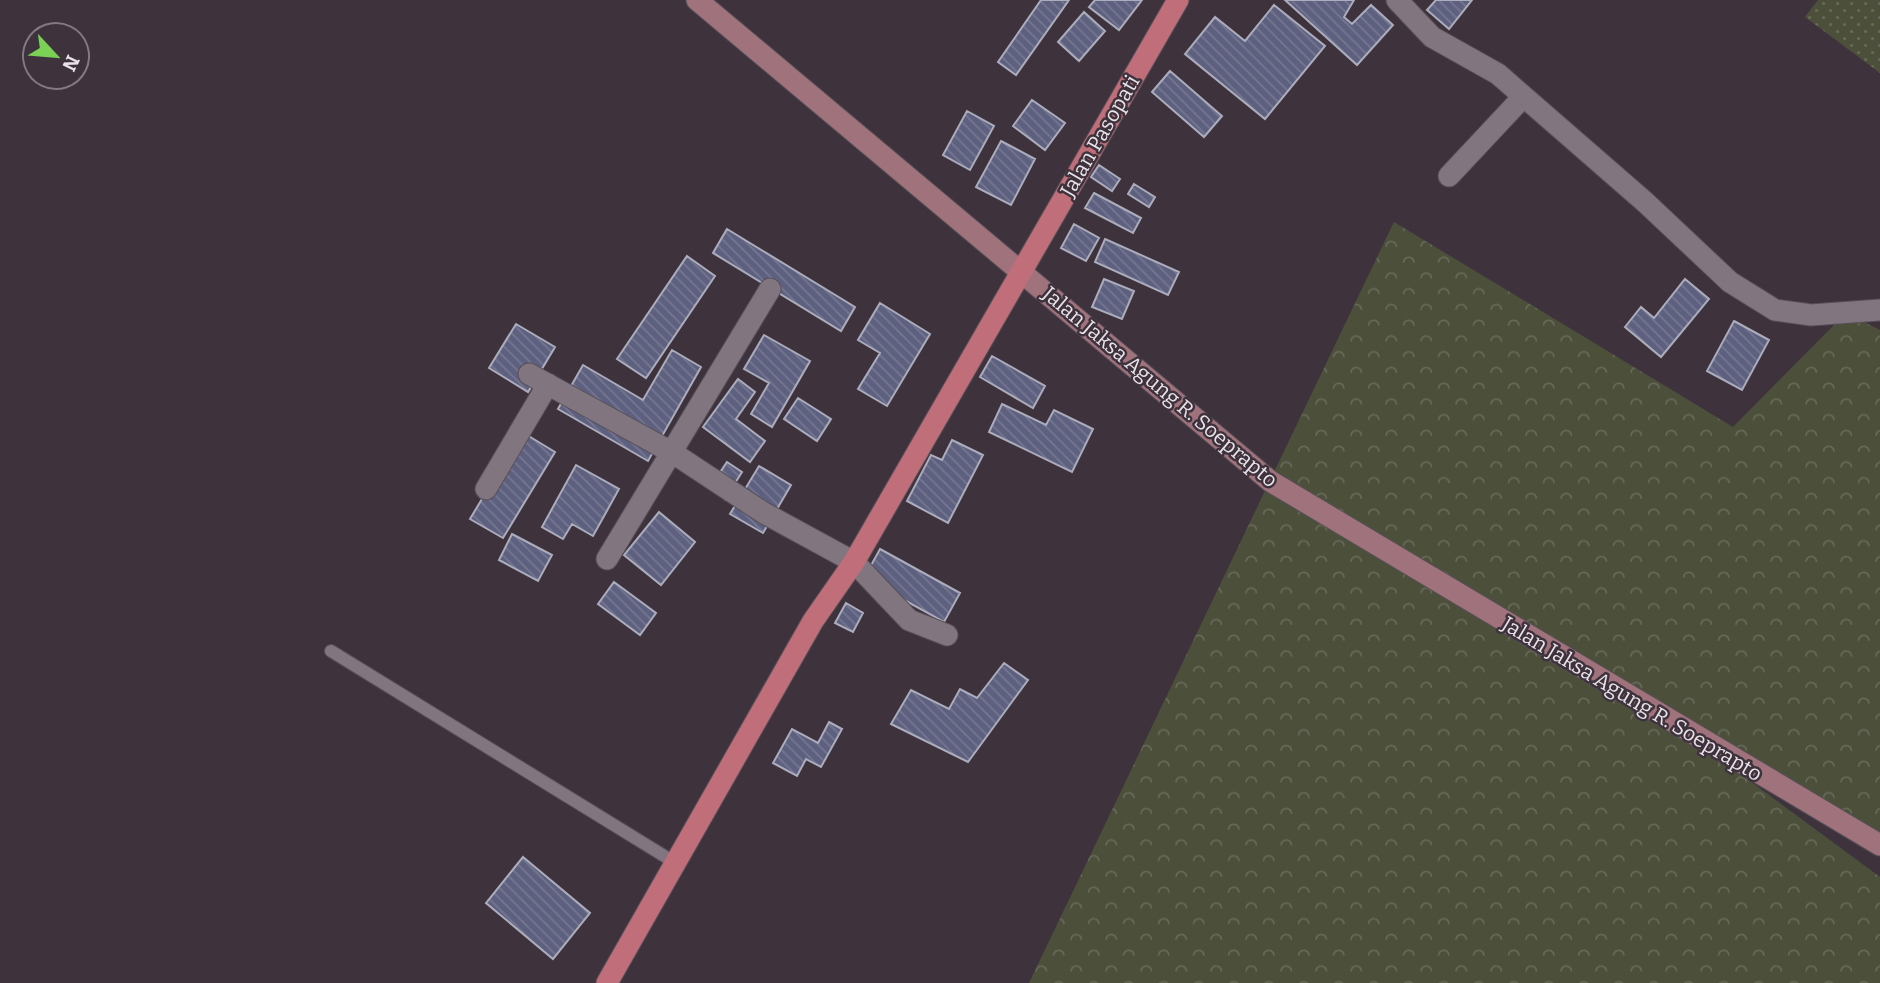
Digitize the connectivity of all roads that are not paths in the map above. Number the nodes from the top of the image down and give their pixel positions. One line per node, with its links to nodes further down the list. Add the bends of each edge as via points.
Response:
1 (697, 0): 6 (street, Jalan Jaksa Agung R. Soeprapto)
2 (1178, 0): 6 (main road, Jalan Pasopati)
3 (1397, 0): 4 (street, via 1432,37 1498,74)
4 (1523, 97): 5 (street); 8 (street, via 1730,282 1775,310 1811,315)
5 (1450, 176)
6 (1023, 272): 12 (main road, Jalan Pasopati); 15 (street, Jalan Jaksa Agung R. Soeprapto, via 1270,481)
7 (770, 289): 9 (street)
8 (1880, 310)
9 (673, 453): 10 (street, via 539,379); 11 (street); 12 (street, via 764,513)
10 (486, 489)
11 (607, 559)
12 (854, 562): 13 (street, via 909,620); 16 (main road, Jalan Pasopati, via 813,621)
13 (947, 635)
14 (331, 651): 16 (lane)
15 (1880, 845)
16 (674, 862): 17 (main road, Jalan Pasopati)
17 (607, 983)

